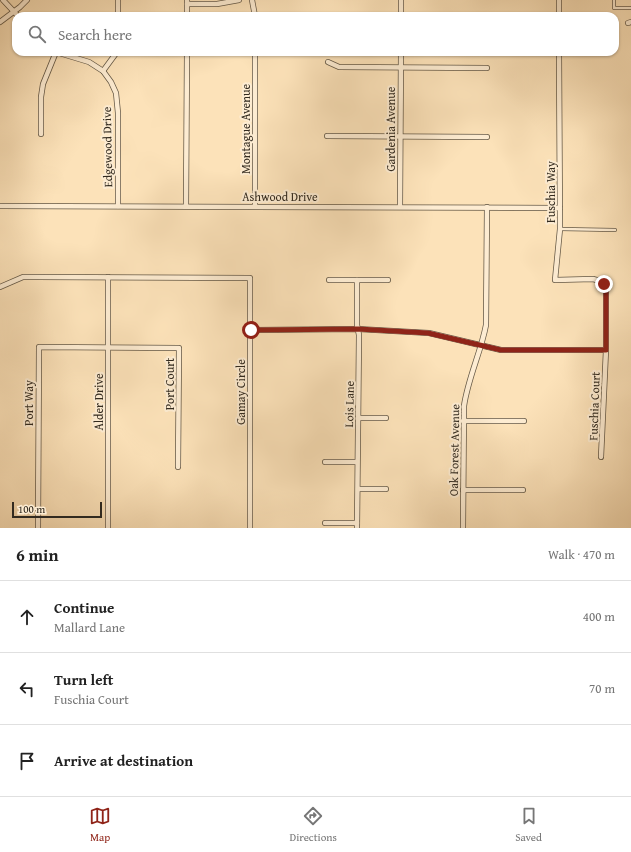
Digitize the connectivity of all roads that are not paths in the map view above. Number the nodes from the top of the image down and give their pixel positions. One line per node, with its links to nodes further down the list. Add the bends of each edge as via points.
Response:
1 (2, 0): 11 (street)
2 (27, 0): 11 (street)
3 (118, 0): 12 (street)
4 (239, 0): 9 (street, via 218,4)
5 (252, 0): 13 (street)
6 (401, 0): 14 (street)
7 (559, 0): 15 (street)
8 (614, 0): 10 (lane, via 614,8)
9 (187, 2)
10 (631, 8)
11 (14, 12)
12 (118, 12)
13 (254, 12)
14 (401, 12)
15 (559, 12)
16 (12, 13): 17 (street)
17 (0, 22)
18 (54, 56): 29 (street, via 43,84)
19 (69, 56): 28 (street, via 89,62)
20 (114, 56): 28 (street)
21 (187, 56): 35 (street)
22 (255, 56): 36 (street, Montague Avenue)
23 (401, 56): 26 (street, Gardenia Avenue)
24 (559, 56): 39 (street, Fuschia Way)
25 (328, 62): 26 (street, via 339,67)
26 (401, 68): 27 (street); 31 (street, Gardenia Avenue)
27 (487, 68)
28 (104, 71): 34 (street, Edgewood Drive, via 116,93)
29 (41, 134)
30 (328, 136): 31 (street)
31 (400, 137): 32 (street); 37 (street, Gardenia Avenue)
32 (487, 137)
33 (0, 206): 34 (street, Ashwood Drive)
34 (118, 206): 35 (street, Ashwood Drive)
35 (186, 206): 36 (street, Ashwood Drive)
36 (255, 206): 37 (street, Ashwood Drive)
37 (400, 206): 38 (street, Ashwood Drive)
38 (487, 207): 39 (street, Ashwood Drive); 50 (street, Oak Forest Avenue, via 486,318)
39 (560, 208): 40 (street, Fuschia Way)
40 (560, 229): 41 (lane); 46 (street, Fuschia Way, via 555,280 593,279)
41 (616, 230)
42 (108, 277): 47 (street, via 23,278); 49 (street, Gamay Circle, via 250,278); 51 (street, Alder Drive)
43 (329, 280): 44 (street)
44 (357, 280): 45 (street); 48 (street, Lois Lane)
45 (388, 280)
46 (604, 284): 52 (street, Fuschia Court)
47 (0, 287)
48 (358, 329): 49 (street); 50 (street, via 428,333); 53 (street, Lois Lane)
49 (251, 330): 69 (street, Gamay Circle)
50 (481, 346): 52 (street, via 501,350); 55 (street, Oak Forest Avenue, via 465,399)
51 (108, 348): 60 (street, Port Court, via 179,348); 67 (street, Port Way, via 39,347); 68 (street, Alder Drive)
52 (606, 350): 57 (street, Fuschia Court)
53 (359, 418): 54 (street); 59 (street, Lois Lane)
54 (386, 418)
55 (463, 421): 56 (street); 63 (street, Oak Forest Avenue)
56 (524, 421)
57 (601, 457)
58 (325, 462): 59 (street)
59 (358, 462): 62 (street, Lois Lane)
60 (178, 467)
61 (386, 488): 62 (street)
62 (358, 489): 66 (street, Lois Lane)
63 (463, 490): 64 (street); 70 (street, Oak Forest Avenue)
64 (523, 490)
65 (325, 523): 66 (street)
66 (357, 526)
67 (38, 528)
68 (108, 528)
69 (250, 528)
70 (463, 528)

